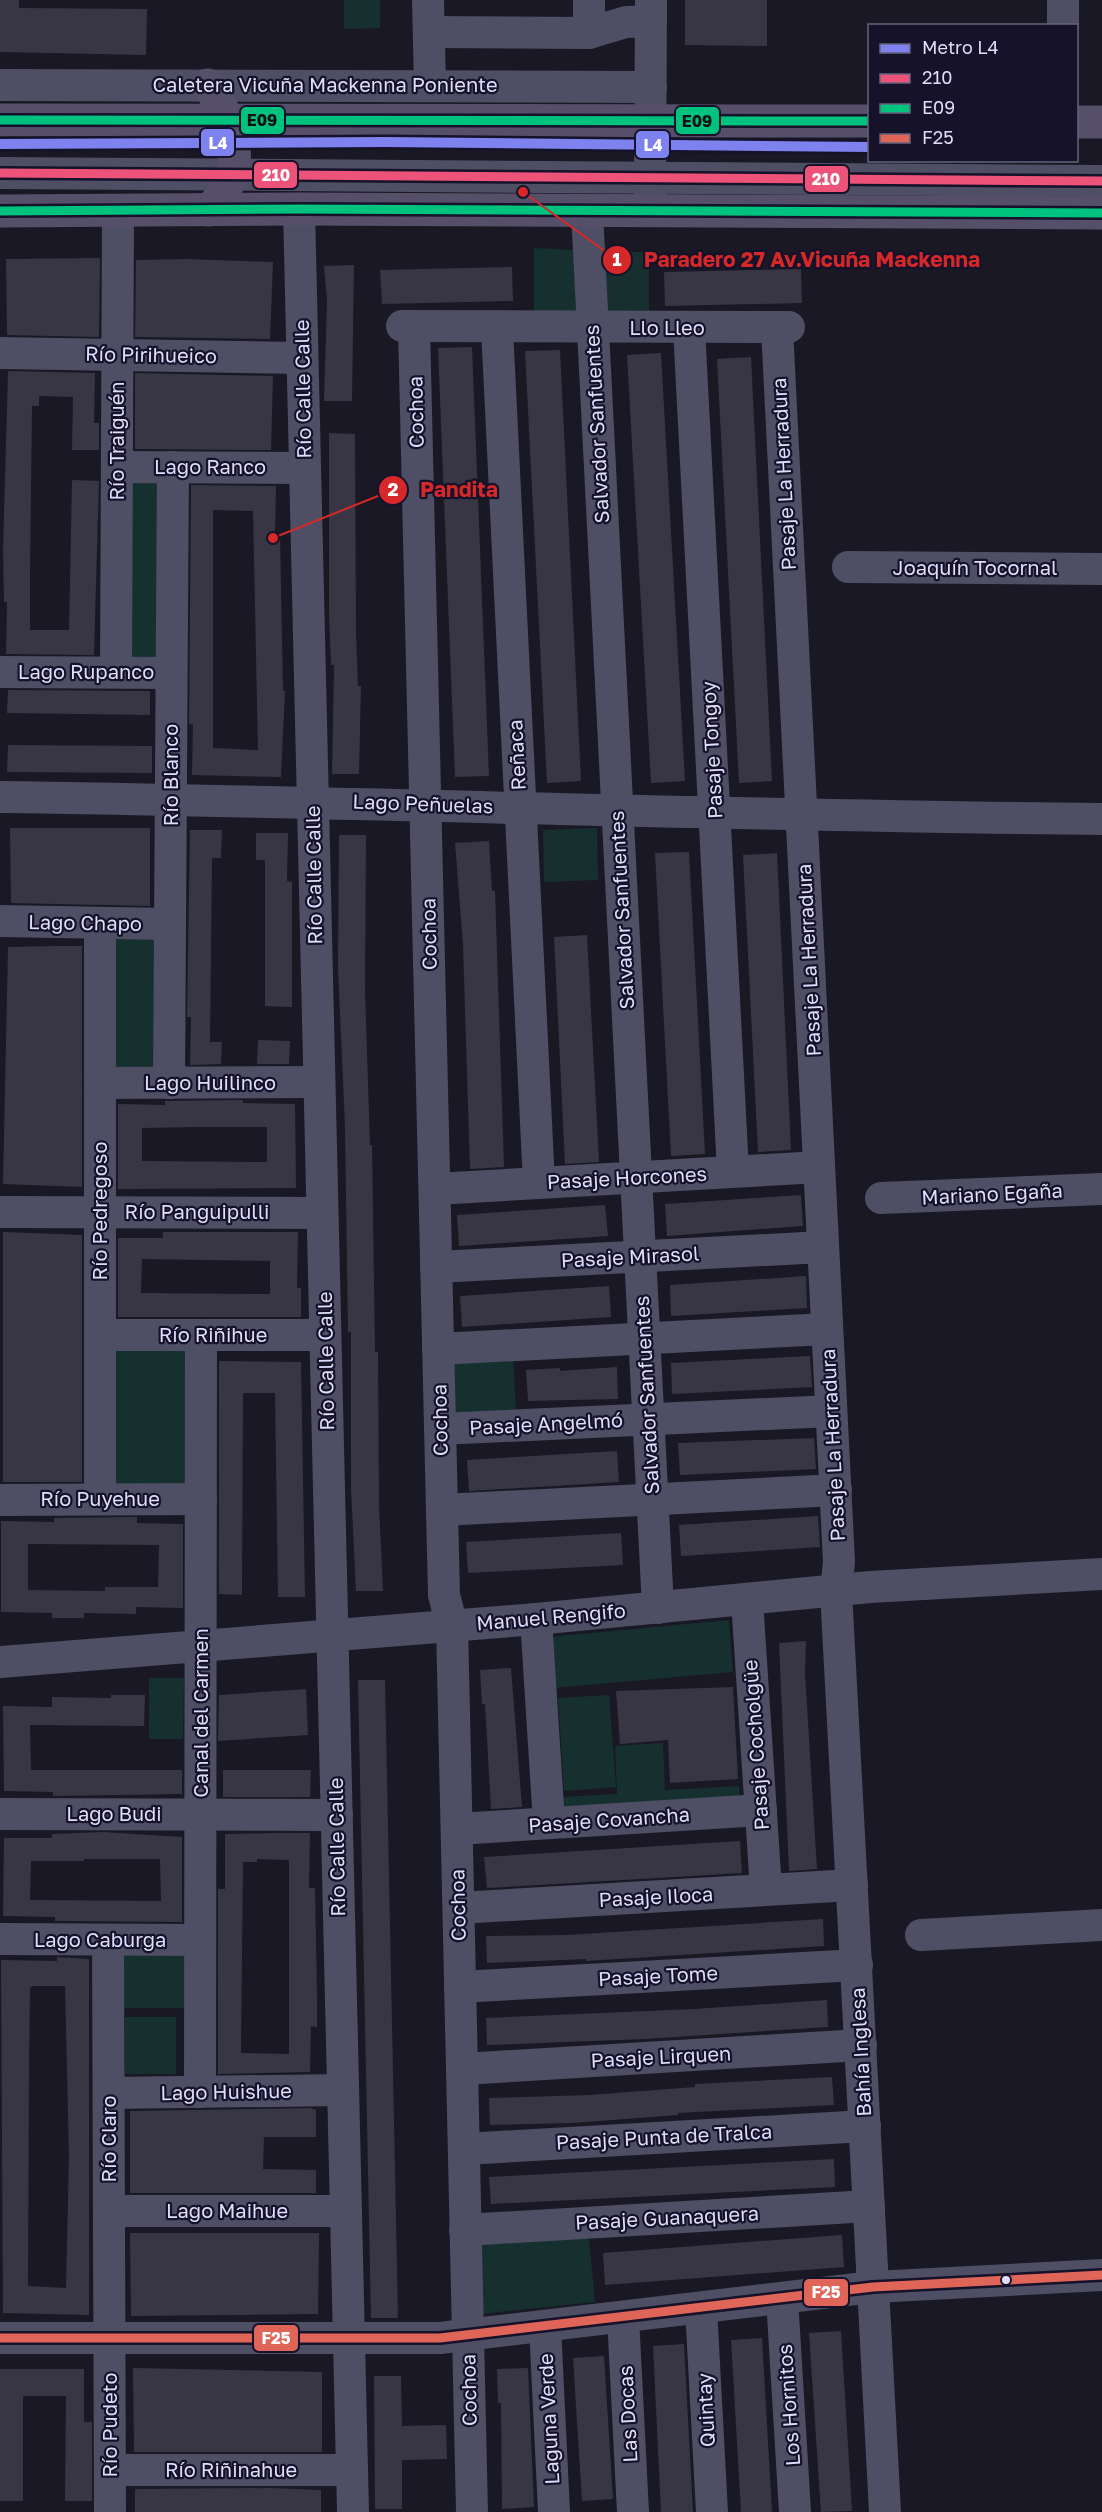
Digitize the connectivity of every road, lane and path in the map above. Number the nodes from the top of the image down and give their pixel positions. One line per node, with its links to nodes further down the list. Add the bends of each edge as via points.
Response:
1 (428, 0): 6 (street)
2 (590, 0): 7 (street)
3 (1063, 0): 5 (street)
4 (651, 11): 7 (street); 11 (street)
5 (1063, 24)
6 (430, 32): 7 (street); 9 (street)
7 (589, 33)
8 (208, 85): 9 (street, Caletera Vicuña Mackenna Poniente); 10 (street, Caletera Vicuña Mackenna Poniente); 13 (main road)
9 (430, 85): 11 (street, Caletera Vicuña Mackenna Poniente)
10 (0, 86)
11 (651, 87): 14 (street)
12 (0, 120): 13 (main road)
13 (229, 120): 14 (main road); 19 (main road, via 235,156)
14 (651, 120): 15 (main road); 20 (street)
15 (868, 121)
16 (1078, 122): 17 (main road)
17 (1102, 122)
18 (0, 173): 19 (street)
19 (233, 175): 20 (street); 24 (main road)
20 (650, 178): 21 (street); 27 (street)
21 (1102, 181)
22 (299, 209): 24 (main road); 26 (main road); 36 (street, Río Calle Calle)
23 (118, 210): 24 (main road); 25 (main road); 35 (street, Río Traiguén)
24 (209, 210)
25 (0, 211)
26 (586, 212): 27 (main road); 33 (street, Salvador Sanfuentes)
27 (650, 213): 28 (main road)
28 (1102, 213)
29 (408, 327): 30 (street, Llo Lleo); 48 (street, Cochoa)
30 (497, 327): 33 (street, Llo Lleo); 49 (street, Reñaca)
31 (689, 328): 32 (street, Llo Lleo); 33 (street, Llo Lleo); 51 (street, Pasaje Tongoy)
32 (783, 328): 52 (street, Pasaje La Herradura)
33 (592, 329): 50 (street, Salvador Sanfuentes)
34 (0, 352): 35 (street, Río Pirihueico)
35 (117, 354): 36 (street, Río Pirihueico); 37 (street, Río Traiguén)
36 (302, 358): 39 (street, Río Calle Calle)
37 (117, 467): 38 (street, Lago Ranco); 43 (street, Río Traiguén)
38 (172, 467): 39 (street, Lago Ranco); 44 (street, Río Blanco)
39 (304, 468): 47 (street, Río Calle Calle)
40 (848, 567): 41 (street, Joaquín Tocornal)
41 (1102, 569)
42 (0, 672): 43 (street, Lago Rupanco)
43 (116, 672): 44 (street, Lago Rupanco)
44 (171, 673): 46 (street, Río Blanco)
45 (0, 797): 46 (street, Lago Peñuelas)
46 (171, 799): 47 (street, Lago Peñuelas); 56 (street, Río Blanco)
47 (313, 801): 48 (street, Lago Peñuelas); 57 (street, Río Calle Calle)
48 (426, 805): 49 (street, Lago Peñuelas); 64 (street, Cochoa)
49 (520, 807): 50 (street, Lago Peñuelas); 63 (street, Reñaca)
50 (617, 810): 51 (street, Lago Peñuelas); 62 (street, Salvador Sanfuentes)
51 (716, 813): 52 (street, Lago Peñuelas); 61 (street, Pasaje Tongoy)
52 (801, 816): 53 (street, Lago Peñuelas); 60 (street, Pasaje La Herradura)
53 (1102, 819)
54 (0, 921): 55 (street, Lago Chapo)
55 (100, 923): 56 (street, Lago Chapo); 58 (street, Río Pedregoso)
56 (170, 924): 59 (street, Río Blanco)
57 (319, 1082): 59 (street, Lago Huilinco); 69 (street, Río Calle Calle)
58 (100, 1083): 59 (street, Lago Huilinco); 68 (street, Río Pedregoso)
59 (169, 1083)
60 (819, 1167): 61 (street, Pasaje Horcones); 70 (street, Pasaje La Herradura)
61 (733, 1171): 62 (street, Pasaje Horcones)
62 (636, 1177): 63 (street, Pasaje Horcones); 71 (street, Salvador Sanfuentes)
63 (539, 1183): 64 (street, Pasaje Horcones)
64 (435, 1189): 72 (street, Cochoa)
65 (1102, 1189): 66 (street, Mariano Egaña)
66 (881, 1198)
67 (0, 1212): 68 (street, Río Panguipulli)
68 (100, 1212): 69 (street, Río Panguipulli); 74 (street, Río Pedregoso)
69 (322, 1213): 76 (street, Río Calle Calle)
70 (823, 1247): 71 (street, Pasaje Mirasol); 73 (street, Pasaje La Herradura)
71 (640, 1256): 72 (street, Pasaje Mirasol); 77 (street, Salvador Sanfuentes)
72 (436, 1267): 78 (street, Cochoa)
73 (827, 1329): 77 (street); 79 (street, Pasaje La Herradura)
74 (100, 1335): 75 (street, Río Riñihue); 83 (street, Río Pedregoso)
75 (201, 1335): 76 (street, Río Riñihue); 84 (street, Canal del Carmen)
76 (325, 1335): 94 (street, Río Calle Calle)
77 (645, 1338): 78 (street); 80 (street, Salvador Sanfuentes)
78 (438, 1348): 81 (street, Cochoa)
79 (831, 1411): 80 (street, Pasaje Angelmó); 82 (street, Pasaje La Herradura)
80 (649, 1419): 81 (street, Pasaje Angelmó); 86 (street, Salvador Sanfuentes)
81 (440, 1429): 87 (street, Cochoa)
82 (836, 1491): 86 (street); 89 (street, Pasaje La Herradura)
83 (100, 1499): 84 (street, Río Puyehue); 85 (street, Río Puyehue)
84 (201, 1499): 95 (street, Canal del Carmen)
85 (0, 1500)
86 (653, 1500): 87 (street); 91 (street, Salvador Sanfuentes)
87 (442, 1510): 93 (street, Cochoa, via 444,1595)
88 (1102, 1574): 89 (street, Manuel Rengifo, via 897,1584)
89 (836, 1591): 90 (street, Manuel Rengifo); 103 (street, Bahía Inglesa)
90 (747, 1599): 91 (street, Manuel Rengifo); 97 (street, Pasaje Cocholgüe)
91 (658, 1608): 92 (street, Manuel Rengifo)
92 (536, 1618): 93 (street, Manuel Rengifo); 101 (street)
93 (452, 1626): 94 (street, Manuel Rengifo); 102 (street, Cochoa)
94 (332, 1636): 95 (street, Manuel Rengifo); 100 (street, Río Calle Calle)
95 (201, 1646): 96 (street, Manuel Rengifo); 99 (street, Canal del Carmen)
96 (0, 1662)
97 (761, 1810): 101 (street, Pasaje Covancha); 104 (street, Pasaje Cocholgüe)
98 (0, 1814): 99 (street, Lago Budi)
99 (201, 1814): 100 (street, Lago Budi); 110 (street, Canal del Carmen)
100 (337, 1815): 115 (street, Río Calle Calle)
101 (549, 1823): 102 (street, Pasaje Covancha)
102 (457, 1829): 105 (street, Cochoa)
103 (852, 1886): 104 (street, Pasaje Iloca); 111 (street, Bahía Inglesa)
104 (766, 1890): 105 (street, Pasaje Iloca)
105 (459, 1908): 112 (street, Cochoa)
106 (1102, 1925): 107 (street)
107 (921, 1935)
108 (0, 1940): 109 (street, Lago Caburga)
109 (108, 1940): 110 (street, Lago Caburga); 117 (street, Río Claro)
110 (200, 1940): 116 (street, Canal del Carmen)
111 (856, 1965): 112 (street, Pasaje Tome); 113 (street, Bahía Inglesa)
112 (460, 1988): 114 (street, Cochoa)
113 (861, 2045): 114 (street, Pasaje Lirquen); 118 (street, Bahía Inglesa)
114 (462, 2069): 119 (street, Cochoa)
115 (343, 2090): 116 (street, Lago Huishue); 122 (street, Río Calle Calle)
116 (200, 2092): 117 (street, Lago Huishue)
117 (109, 2093): 121 (street, Río Claro)
118 (864, 2126): 119 (street, Pasaje Punta de Tralca); 120 (street, Bahía Inglesa)
119 (464, 2149): 123 (street, Cochoa)
120 (869, 2206): 123 (street, Pasaje Guanaquera); 125 (street, Bahía Inglesa)
121 (109, 2211): 122 (street, Lago Maihue); 132 (street, Río Claro)
122 (346, 2211): 133 (street, Río Calle Calle)
123 (465, 2230): 130 (street, Cochoa)
124 (1102, 2275): 125 (street)
125 (873, 2288): 126 (street); 143 (street, Bahía Inglesa)
126 (782, 2298): 127 (street); 142 (street, Los Hornitos)
127 (701, 2308): 128 (street); 141 (street, Quintay)
128 (623, 2317): 129 (street); 140 (street, Las Docas)
129 (545, 2326): 130 (street); 139 (street, Laguna Verde)
130 (468, 2335): 133 (street); 138 (street, Cochoa)
131 (0, 2338): 132 (street)
132 (109, 2339): 133 (street); 134 (street, Río Pudeto)
133 (349, 2340): 135 (street, Río Calle Calle)
134 (110, 2470): 135 (street, Río Riñinahue); 136 (street, Río Pudeto)
135 (352, 2470): 137 (street, Río Calle Calle)
136 (110, 2512)
137 (353, 2512)
138 (472, 2512)
139 (554, 2512)
140 (633, 2512)
141 (712, 2512)
142 (795, 2512)
143 (885, 2512)

